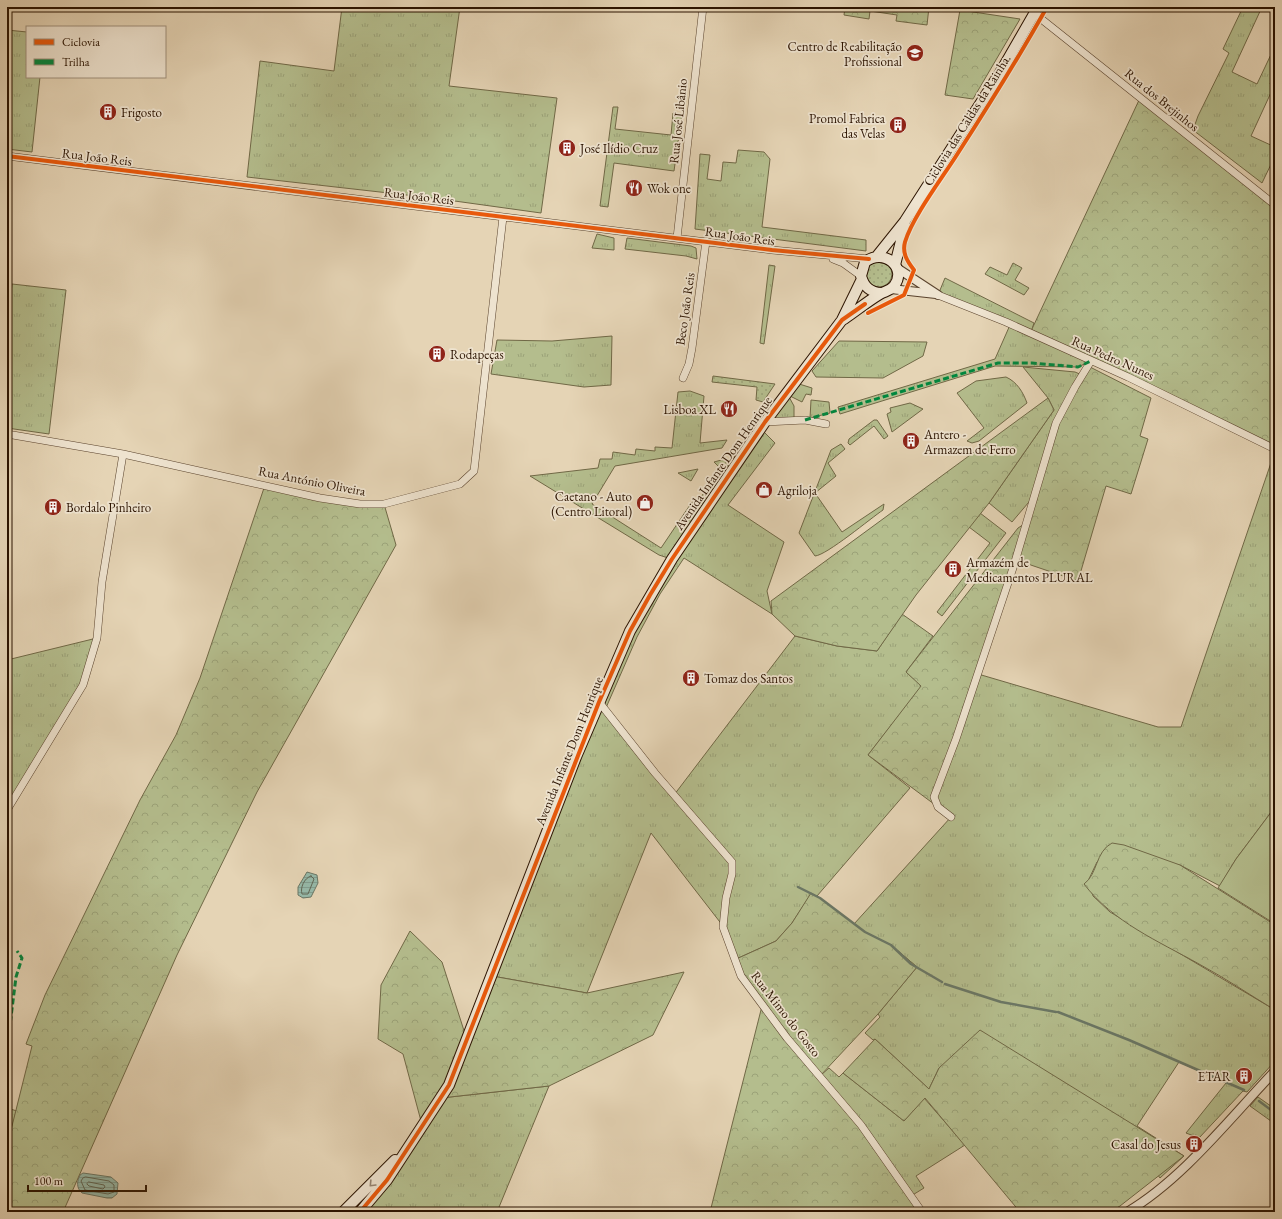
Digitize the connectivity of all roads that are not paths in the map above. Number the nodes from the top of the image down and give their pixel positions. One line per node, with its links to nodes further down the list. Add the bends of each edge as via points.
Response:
1 (703, 7): 7 (street, Rua José Libânio)
2 (1037, 10): 4 (street, Rua dos Brejinhos); 6 (main road, via 992,86)
3 (7, 156): 5 (street, Rua João Reis)
4 (1275, 205)
5 (503, 217): 7 (street, Rua João Reis); 22 (street, Rua António Oliveira, via 474,472 460,484 384,504 360,504 320,498)
6 (905, 221): 10 (main road); 11 (main road)
7 (677, 238): 8 (street, Rua João Reis)
8 (706, 241): 9 (street, Rua João Reis); 17 (street, Beco João Reis, via 692,348)
9 (828, 257): 10 (street); 12 (street, via 843,263)
10 (873, 258): 11 (main road, via 887,258); 12 (main road, via 863,266)
11 (896, 266): 13 (main road, via 898,277); 14 (street)
12 (861, 278): 13 (main road, via 870,290); 15 (main road)
13 (886, 291): 14 (street); 15 (main road)
14 (938, 295): 16 (street, Rua Pedro Nunes, via 1006,322)
15 (842, 320): 18 (main road, Avenida Infante Dom Henrique)
16 (1091, 361): 21 (street, Rua Pedro Nunes); 25 (street, via 1056,423 1014,565 934,797 938,808)
17 (683, 378)
18 (765, 422): 19 (street, via 805,420); 23 (main road, Avenida Infante Dom Henrique, via 661,576 630,631)
19 (826, 424)
20 (7, 434): 22 (street, Rua António Oliveira)
21 (1275, 449)
22 (123, 454): 24 (street, via 102,582 97,638 83,685)
23 (599, 702): 27 (main road, Avenida Infante Dom Henrique, via 449,1085); 32 (street, Rua Mimo do Gosto, via 655,773 732,862 723,926 741,976 787,1038 860,1125)
24 (7, 810)
25 (951, 817)
26 (1275, 1071): 33 (street, via 1178,1172 1144,1202)
27 (418, 1135): 30 (main road, Avenida Infante Dom Henrique, one-way to 30); 31 (main road, Avenida Infante Dom Henrique, via 387,1180)
28 (152, 1212): 29 (street)
29 (160, 1212)
30 (343, 1212)
31 (360, 1212)
32 (922, 1212)
33 (1127, 1212)

